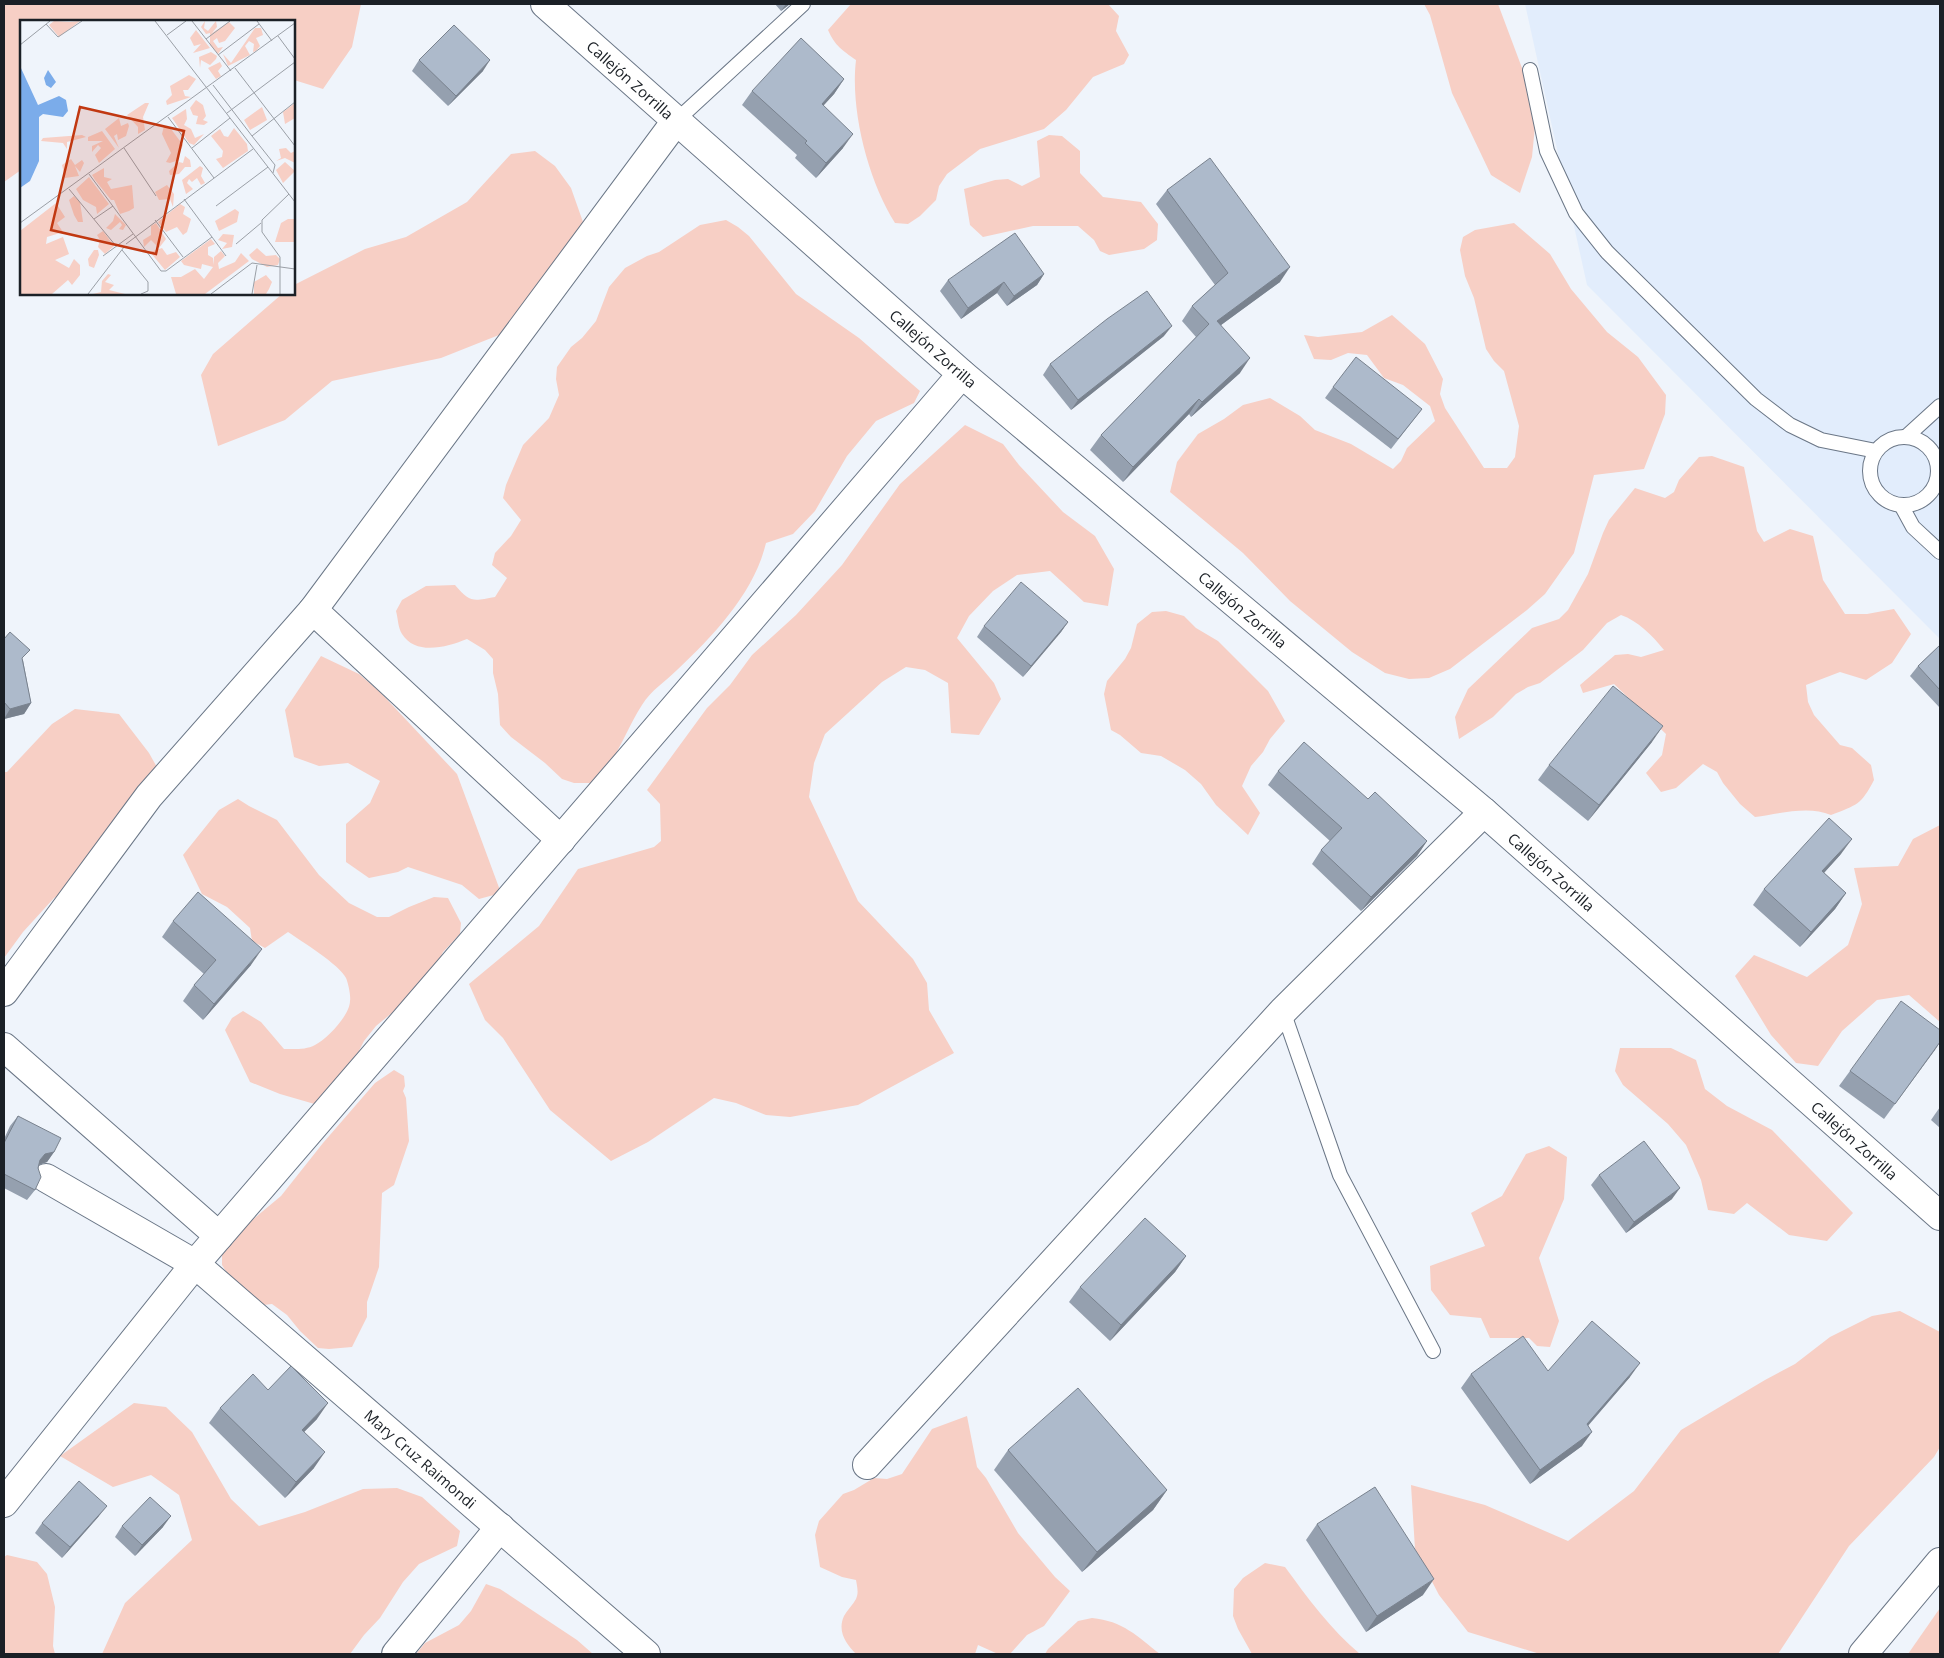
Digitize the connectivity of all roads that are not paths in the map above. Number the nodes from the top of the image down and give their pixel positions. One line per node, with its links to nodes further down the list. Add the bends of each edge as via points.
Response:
1 (545, 4): 4 (street, Callejón Zorrilla)
2 (803, 4): 4 (lane)
3 (1530, 70): 8 (lane, via 1547,151 1576,213 1607,252 1756,399 1790,425 1821,440)
4 (676, 121): 5 (street, Callejón Zorrilla); 13 (street)
5 (962, 374): 14 (street, Callejón Zorrilla); 15 (street)
6 (1940, 406): 7 (lane)
7 (1907, 436): 8 (lane, via 1884,442); 9 (lane, via 1928,446)
8 (1876, 451): 11 (lane, via 1870,462 1873,485 1880,495)
9 (1939, 467): 10 (lane)
10 (1936, 494): 11 (lane, via 1913,504)
11 (1901, 505): 12 (lane, via 1913,527)
12 (1940, 552)
13 (313, 610): 15 (street); 16 (street, via 149,796)
14 (1484, 812): 17 (street); 20 (street, Callejón Zorrilla)
15 (561, 840): 21 (street)
16 (4, 992)
17 (1283, 1011): 23 (lane, via 1340,1175); 24 (street)
18 (4, 1047): 21 (street)
19 (46, 1178): 22 (street, Mary Cruz Raimondi)
20 (1940, 1216)
21 (220, 1236): 22 (street)
22 (196, 1264): 25 (street); 26 (street, Mary Cruz Raimondi)
23 (1433, 1352)
24 (867, 1464)
25 (4, 1503)
26 (500, 1527): 28 (street); 29 (street, Mary Cruz Raimondi)
27 (1940, 1562): 30 (street)
28 (396, 1654)
29 (646, 1654)
30 (1863, 1654)

